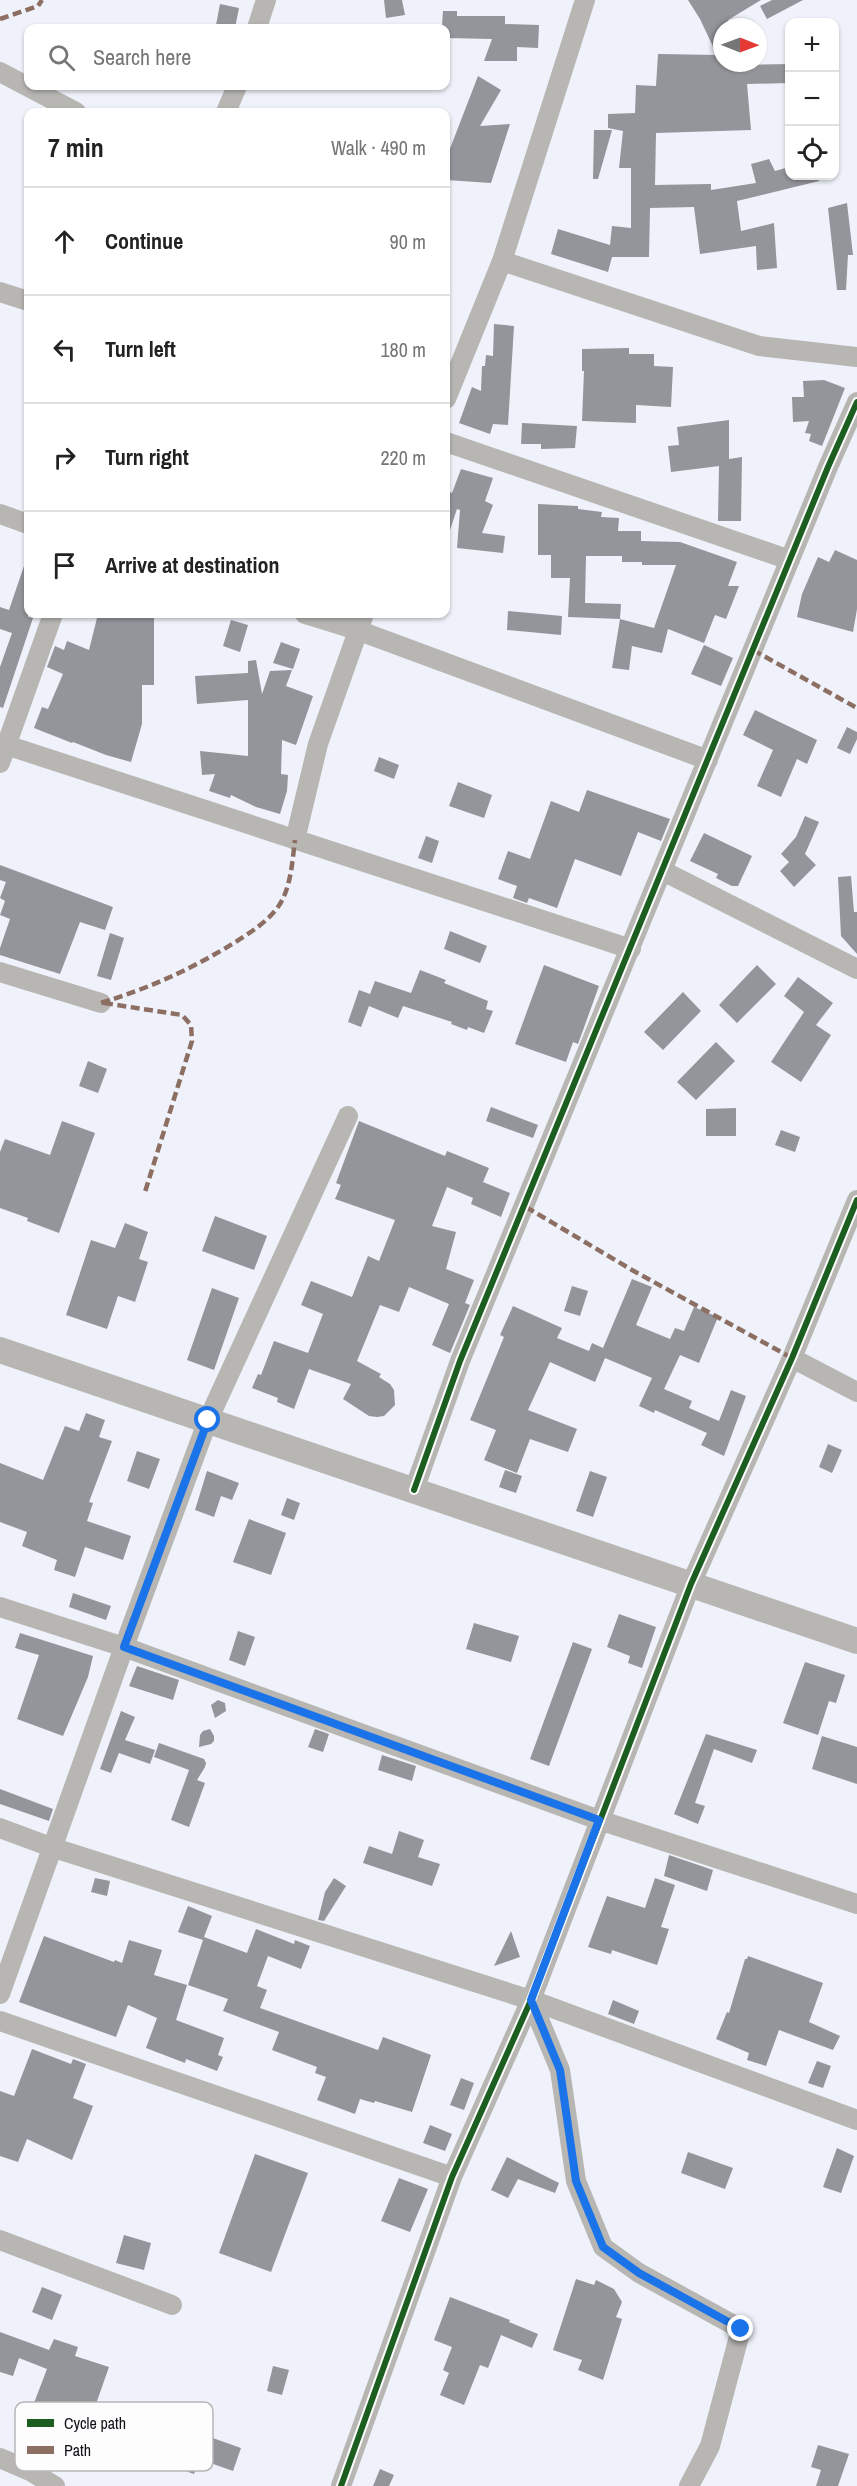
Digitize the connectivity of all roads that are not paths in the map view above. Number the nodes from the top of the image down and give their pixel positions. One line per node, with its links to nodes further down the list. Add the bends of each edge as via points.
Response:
1 (266, 0): 3 (street)
2 (585, 0): 10 (street)
3 (258, 24)
4 (0, 72): 5 (street)
5 (24, 85)
6 (34, 90): 8 (street)
7 (235, 90): 9 (street)
8 (68, 108)
9 (228, 108)
10 (502, 261): 13 (street, via 759,346); 14 (street)
11 (0, 292): 12 (street)
12 (24, 300)
13 (857, 357)
14 (450, 389)
15 (857, 402): 19 (street)
16 (450, 443): 19 (street)
17 (0, 514): 18 (street)
18 (24, 523)
19 (790, 561): 24 (street)
20 (52, 618): 23 (street)
21 (333, 618): 22 (street)
22 (361, 622): 24 (street); 25 (street, via 318,744)
23 (2, 750): 25 (street)
24 (708, 760): 26 (street)
25 (294, 840): 27 (street)
26 (663, 871): 27 (street); 28 (street)
27 (631, 949): 37 (street, via 460,1361)
28 (857, 969)
29 (0, 972): 30 (street)
30 (101, 1003)
31 (348, 1116): 36 (street)
32 (857, 1200): 34 (street)
33 (0, 1350): 36 (street)
34 (792, 1358): 35 (street); 38 (street)
35 (857, 1392)
36 (208, 1420): 37 (street); 41 (street)
37 (414, 1490): 38 (street)
38 (691, 1584): 40 (street); 42 (street)
39 (0, 1607): 41 (street)
40 (857, 1641)
41 (124, 1647): 42 (street); 44 (street)
42 (599, 1820): 45 (street); 47 (street)
43 (0, 1828): 44 (street)
44 (51, 1847): 46 (street); 47 (street)
45 (857, 1904)
46 (0, 1994)
47 (531, 2000): 49 (street); 50 (street); 58 (street, via 560,2070 576,2181 603,2247 639,2273 741,2329 710,2446)
48 (0, 2021): 50 (street)
49 (857, 2120)
50 (452, 2177): 57 (street)
51 (0, 2240): 52 (street)
52 (172, 2305)
53 (0, 2458): 54 (street)
54 (15, 2464)
55 (30, 2471): 56 (street)
56 (55, 2486)
57 (341, 2486)
58 (689, 2486)

